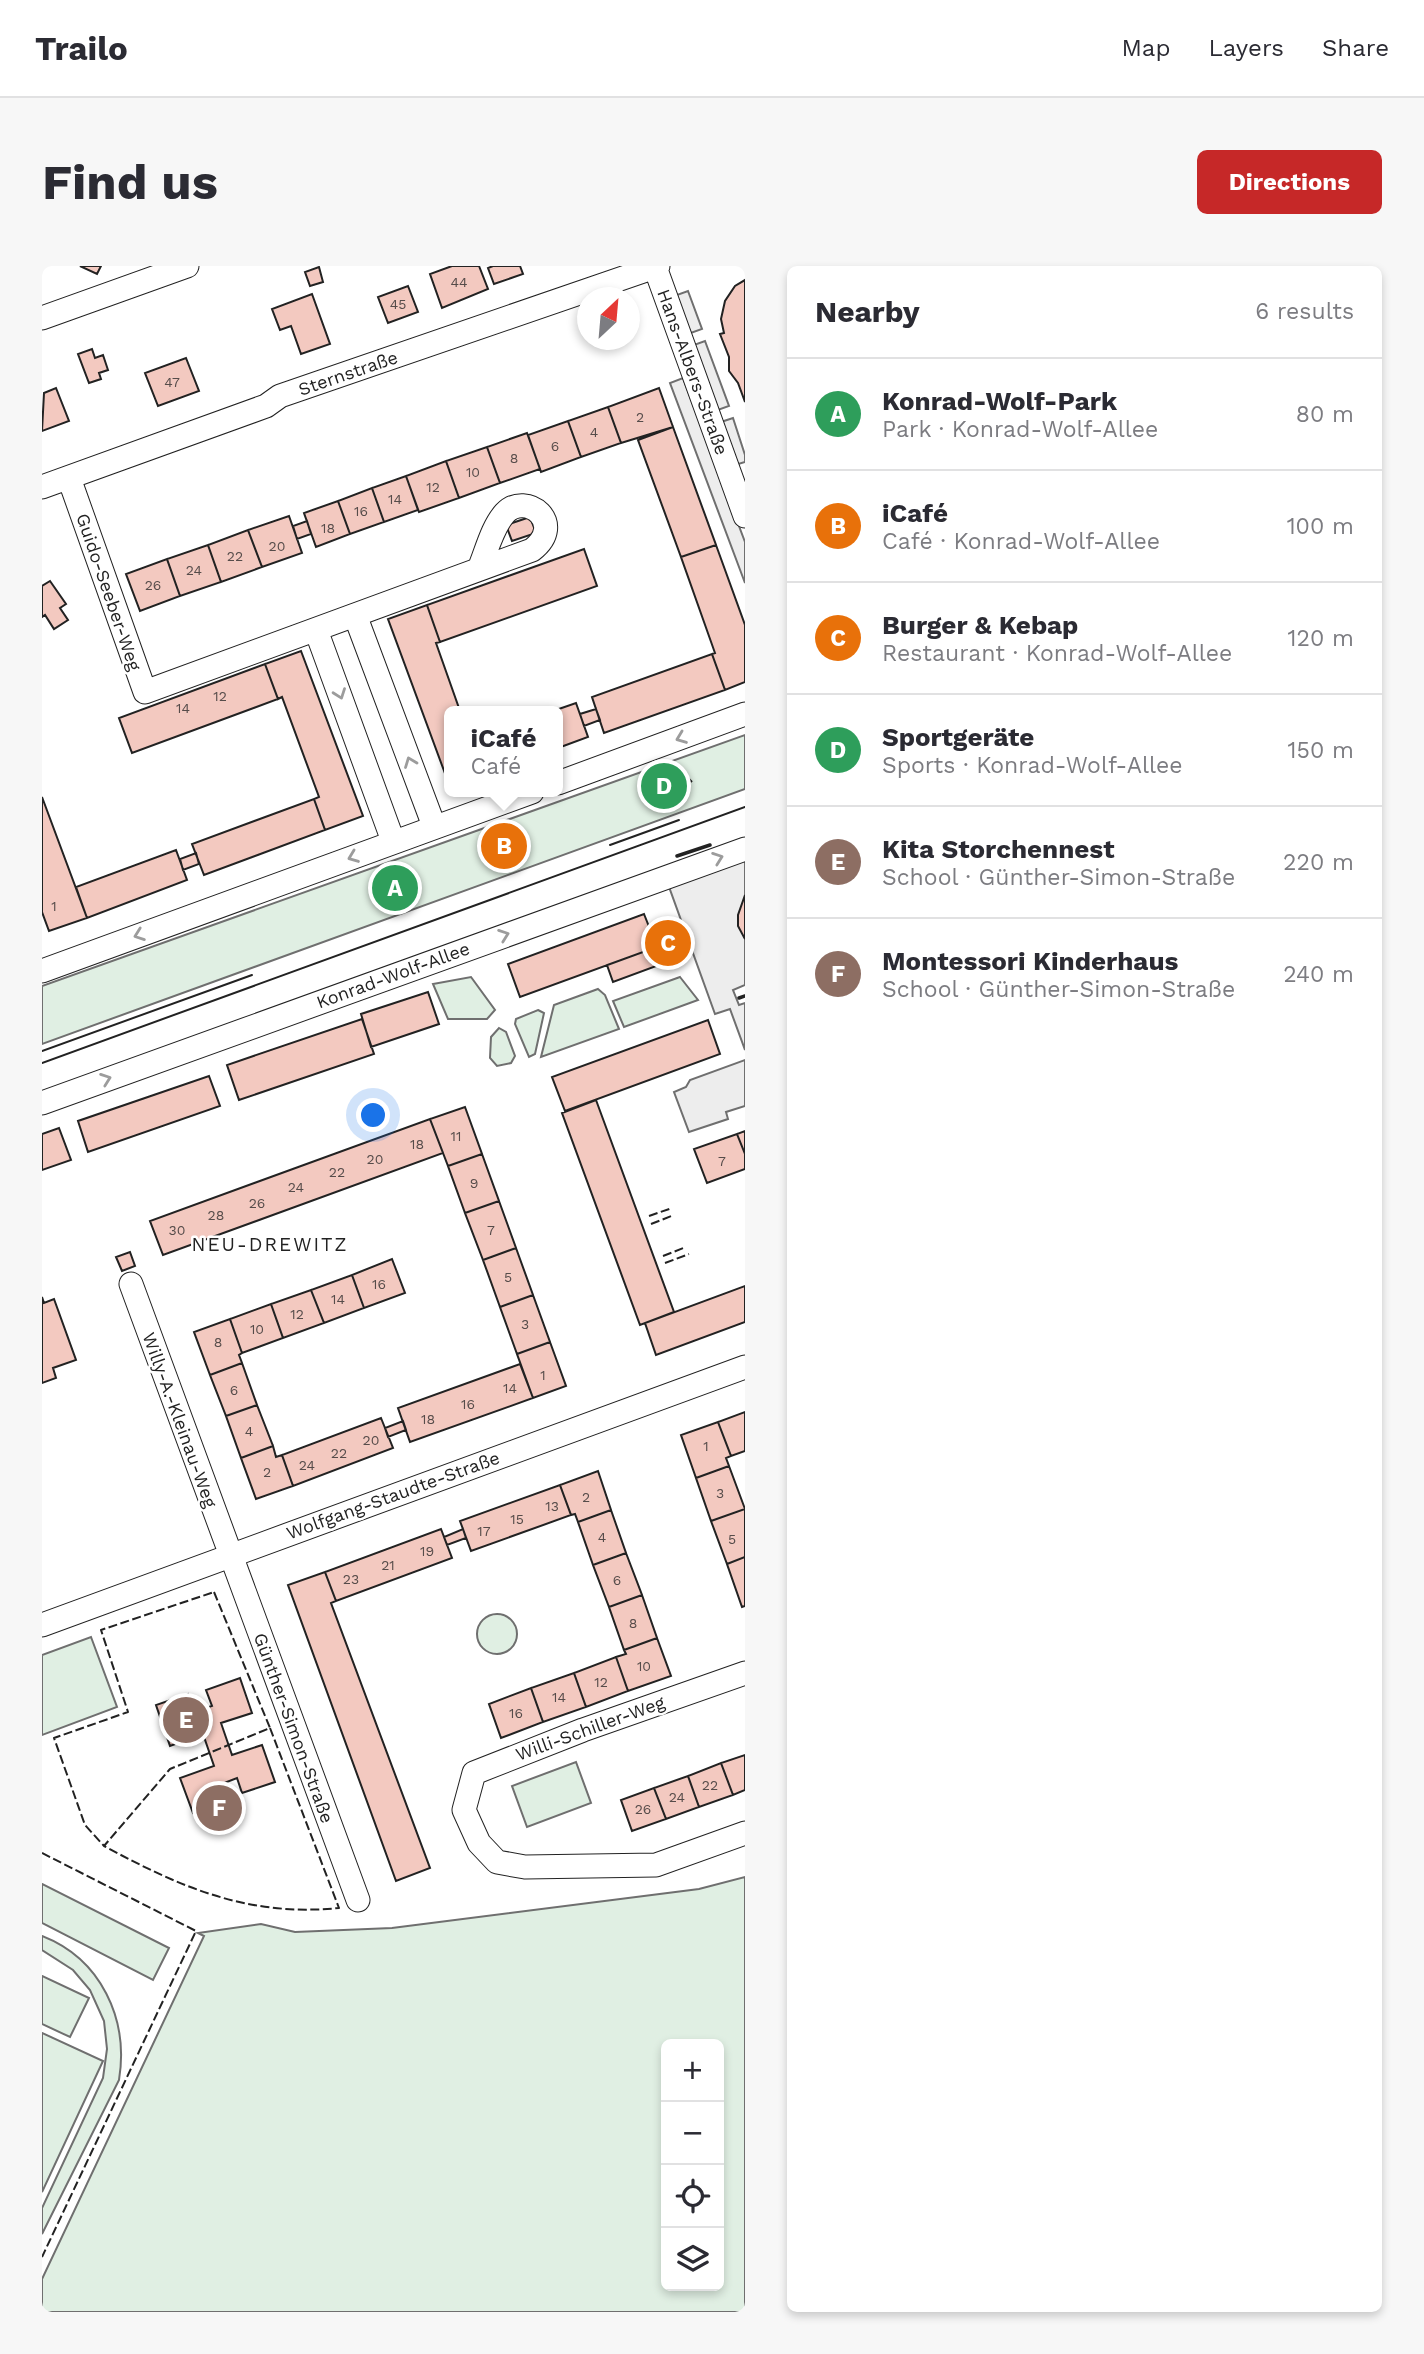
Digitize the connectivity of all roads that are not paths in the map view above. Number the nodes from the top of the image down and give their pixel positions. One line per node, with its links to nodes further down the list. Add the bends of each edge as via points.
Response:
1 (187, 266): 3 (street)
2 (656, 267): 4 (street, Sternstraße, via 280,396 266,406); 6 (street, Hans-Albers-Straße)
3 (42, 318)
4 (69, 478): 5 (street, Sternstraße); 9 (street, Guido-Seeber-Weg, via 145,692)
5 (42, 487)
6 (745, 516)
7 (479, 569): 8 (street, Guido-Seeber-Weg)
8 (355, 615): 9 (street, Guido-Seeber-Weg); 13 (street, one-way to 8)
9 (316, 630): 14 (street, one-way to 14)
10 (745, 714): 11 (street, one-way to 11)
11 (563, 781)
12 (518, 797): 13 (street)
13 (434, 826): 14 (street)
14 (393, 841): 16 (street, one-way to 16)
15 (745, 849): 17 (street, Konrad-Wolf-Allee, one-way to 15)
16 (42, 971)
17 (42, 1103)
18 (131, 1284): 20 (street, Willy-A.-Kleinau-Weg)
19 (745, 1367): 20 (street, Wolfgang-Staudte-Straße)
20 (230, 1556): 21 (street, Wolfgang-Staudte-Straße); 24 (street, Günther-Simon-Straße)
21 (42, 1625)
22 (745, 1674): 23 (street, Willi-Schiller-Weg, via 474,1773 464,1810 479,1843 496,1861 525,1867 656,1865)
23 (745, 1833)
24 (358, 1900)

